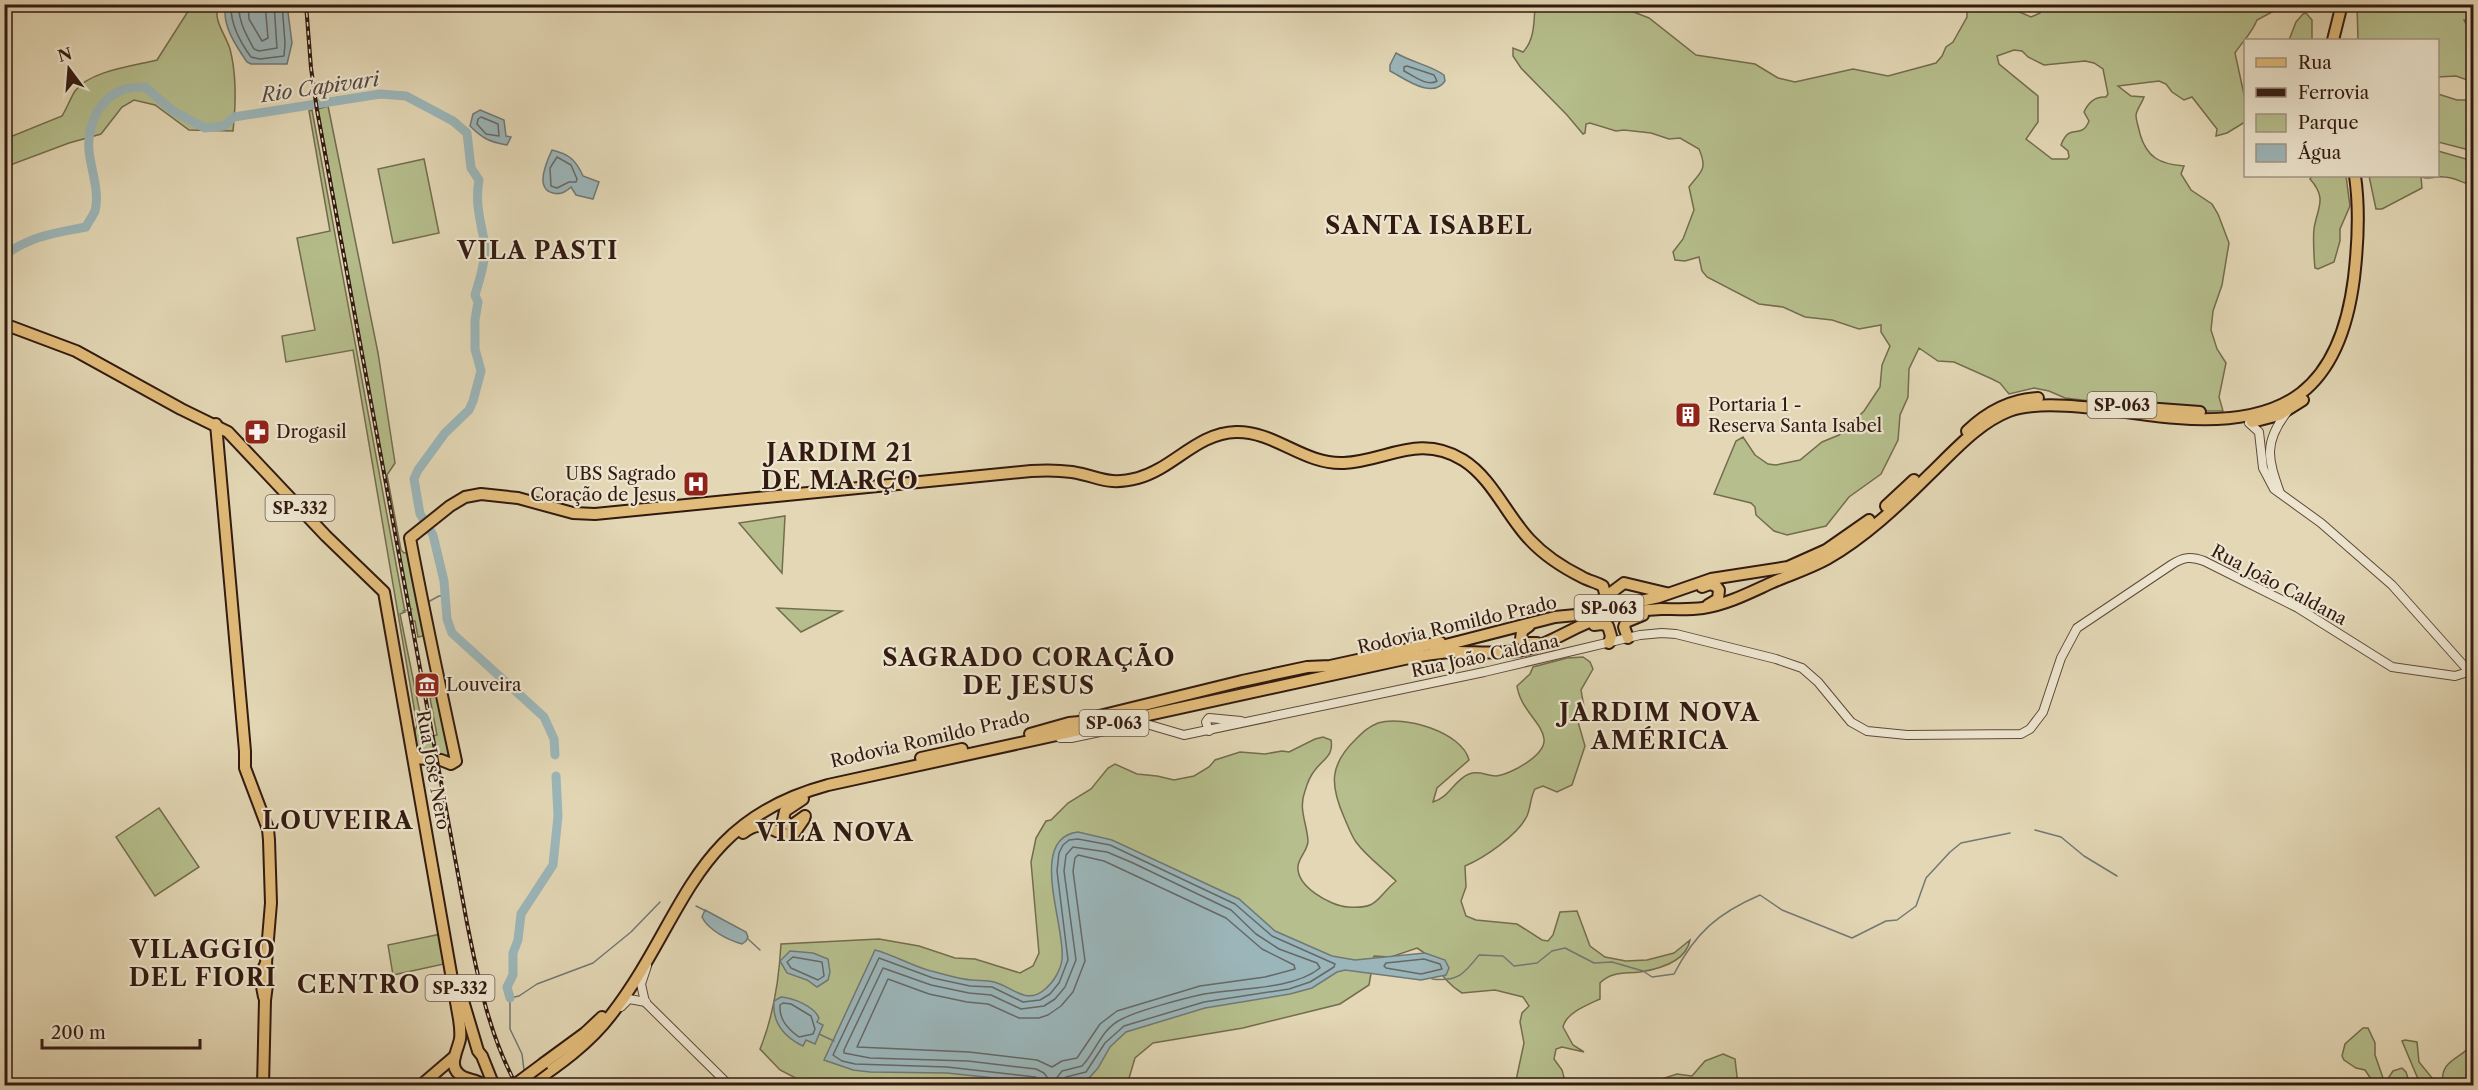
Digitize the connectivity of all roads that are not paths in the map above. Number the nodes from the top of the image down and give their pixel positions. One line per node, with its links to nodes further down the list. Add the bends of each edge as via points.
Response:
1 (2334, 4): 3 (main road)
2 (2342, 4): 4 (main road)
3 (2326, 39)
4 (2333, 39)
5 (2350, 177): 20 (main road, Rodovia Romildo Prado / SP-063, via 2353,234 2337,331 2323,360 2284,396 2254,408 2221,413 2051,398 2011,402 1980,419 1882,510 1826,550 1788,567 1711,579)
6 (2357, 177): 9 (main road, Rodovia Romildo Prado / SP-063, via 2365,210 2365,238 2350,332 2330,373)
7 (2357, 177): 10 (main road, Rodovia Romildo Prado / SP-063, via 2357,245 2348,313 2331,358 2312,384 2280,406 2238,419)
8 (4, 324): 12 (main road, SP-332, via 53,341)
9 (2289, 410): 11 (main road, Rodovia Romildo Prado / SP-063); 15 (street, via 2273,434 2269,453)
10 (2112, 411): 11 (main road, Rodovia Romildo Prado / SP-063, via 2179,421); 22 (main road, Rodovia Romildo Prado / SP-063, via 2048,405 2009,411 1975,432 1881,520 1844,548 1813,566 1734,600)
11 (2249, 423): 15 (street, via 2259,432 2266,478)
12 (216, 424): 13 (main road, SP-332); 14 (main road)
13 (228, 432): 14 (main road); 17 (main road, SP-332)
14 (218, 452): 44 (main road, via 245,768 268,834 271,903)
15 (2280, 494): 27 (street, via 2392,585)
16 (386, 577): 17 (main road)
17 (373, 580): 31 (main road, Rua José Nero / SP-332, via 384,592)
18 (1590, 580): 19 (main road); 21 (main road, via 1604,588); 31 (main road, via 1531,541 1477,472 1456,457 1414,449 1344,463 1319,461 1263,436 1234,432 1197,443 1147,475 1123,481 1107,482 1062,471 1031,471 584,514 518,498 481,494 456,502 410,538 435,654 449,756)
19 (1624, 583): 20 (main road); 21 (main road)
20 (1667, 593): 22 (main road, via 1716,586 1720,595 1716,602); 23 (main road, Rodovia Romildo Prado / SP-063, via 1576,615)
21 (1606, 597): 23 (main road, via 1592,606)
22 (1693, 608): 24 (main road, Rodovia Romildo Prado / SP-063, via 1632,611); 25 (main road, via 1628,620 1624,627)
23 (1558, 615): 24 (main road, via 1527,626 1520,634 1522,641 1540,642); 40 (main road, Rodovia Romildo Prado / SP-063, via 1439,646 1069,723 810,784 774,797 728,830 699,862 613,1003)
24 (1578, 627): 26 (main road, via 1607,625 1611,632); 30 (main road, Rodovia Romildo Prado / SP-063, via 1525,650 1439,652)
25 (1628, 638): 26 (street, Rua João Caldana); 27 (street, Rua João Caldana, via 1676,634 1802,668 1851,722 1867,731 1907,735 2021,734 2038,722 2061,657 2077,628 2180,559 2190,557 2298,608 2392,667 2449,675)
26 (1609, 643): 28 (street, Rua João Caldana)
27 (2468, 672)
28 (1250, 722): 29 (street, Rua João Caldana); 29 (street, via 1209,718)
29 (1209, 731): 30 (street, Rua João Caldana, via 1184,735 1143,723 1071,738)
30 (1042, 738): 32 (main road, Rodovia Romildo Prado / SP-063)
31 (414, 758): 34 (main road, Rua José Nero / SP-332)
32 (880, 774): 33 (main road, Rodovia Romildo Prado / SP-063, via 810,790 767,808 733,833); 33 (main road, via 795,802 783,814 786,824 791,826 806,816 796,833 786,835 762,825 752,826 712,863)
33 (700, 869): 35 (main road, Rodovia Romildo Prado / SP-063)
34 (444, 923): 37 (main road, SP-332); 38 (main road, SP-332, via 460,1027)
35 (650, 953): 36 (street, via 641,984); 40 (main road, Rodovia Romildo Prado / SP-063, via 605,1023 588,1041)
36 (646, 1002): 40 (street, via 629,999 580,1052); 50 (street)
37 (478, 1051): 38 (main road, via 466,1048); 39 (main road, SP-332)
38 (456, 1055): 41 (main road); 42 (main road, SP-332, via 453,1065)
39 (484, 1063): 43 (main road, via 480,1073); 47 (main road, SP-332)
40 (548, 1069): 48 (main road, Rodovia Romildo Prado / SP-063, bridge); 49 (main road, Rodovia Romildo Prado / SP-063)
41 (433, 1073): 42 (main road); 45 (main road)
42 (457, 1073): 43 (main road)
43 (470, 1078): 46 (main road)
44 (263, 1086)
45 (420, 1086)
46 (484, 1086)
47 (494, 1086)
48 (513, 1086)
49 (528, 1086)
50 (730, 1086)

